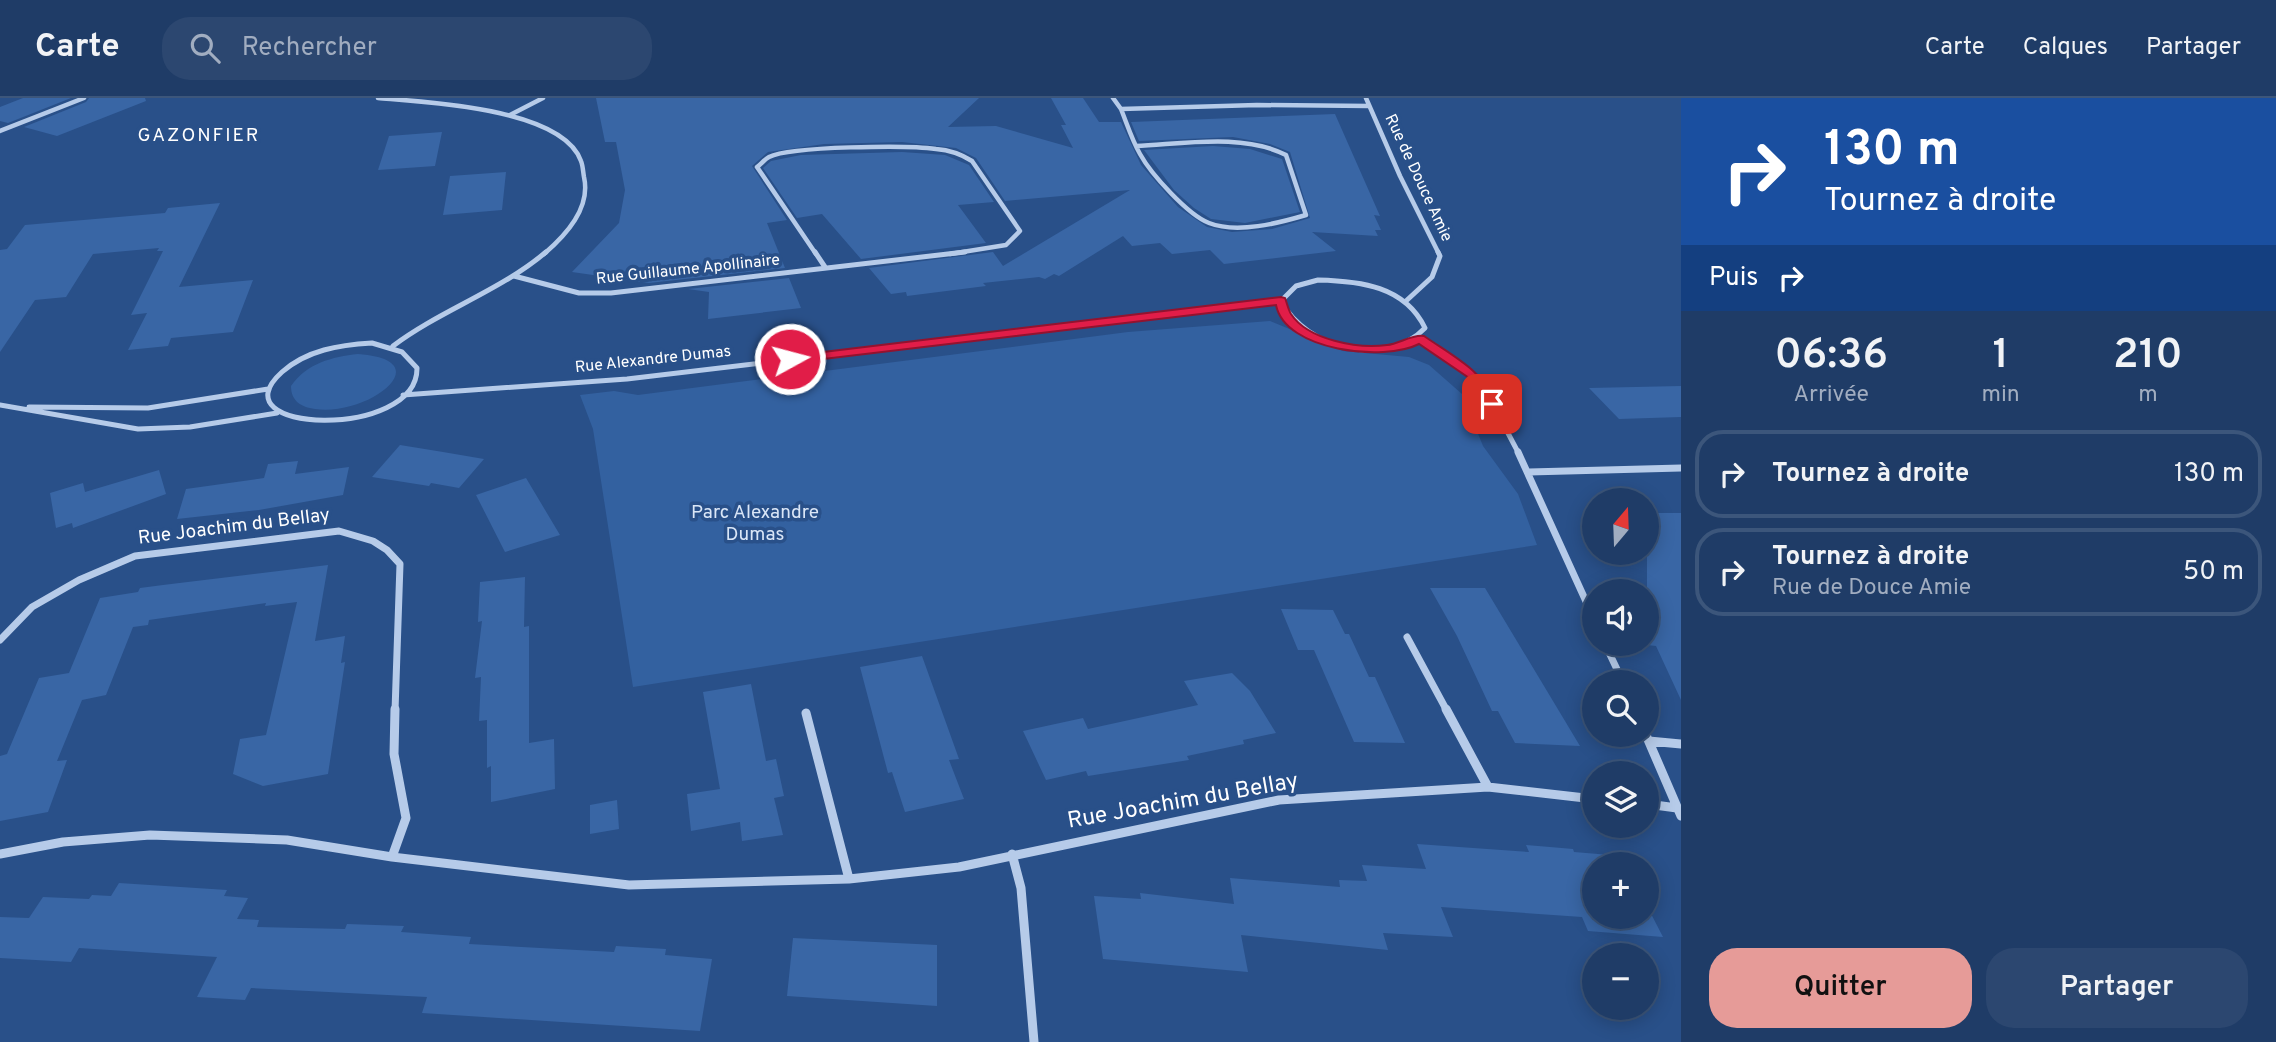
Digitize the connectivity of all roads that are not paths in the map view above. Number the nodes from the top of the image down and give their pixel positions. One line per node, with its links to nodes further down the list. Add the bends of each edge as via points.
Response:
1 (84, 98): 11 (street)
2 (378, 98): 10 (street)
3 (543, 98): 10 (street)
4 (1113, 98): 9 (street)
5 (1255, 98): 7 (street)
6 (1366, 98): 8 (street, Rue de Douce Amie)
7 (1257, 105): 8 (street); 9 (street)
8 (1369, 106): 16 (street, Rue de Douce Amie, via 1440,256 1432,277)
9 (1121, 109): 12 (street)
10 (510, 115): 14 (street, via 565,142 576,152 587,179 581,210 569,228)
11 (0, 131)
12 (1136, 146): 12 (street, via 1140,157 1195,216 1210,224 1231,226 1306,215 1280,149 1245,144)
13 (825, 267): 13 (street, Rue Guillaume Apollinaire, via 992,249 1006,246 1020,231 972,161 962,154 914,147 789,151 768,157 757,167); 14 (street, Rue Guillaume Apollinaire, via 611,293 579,293)
14 (514, 276): 18 (street, via 418,326)
15 (1281, 301): 16 (street, via 1286,291 1318,280 1364,284); 17 (street, via 1293,324 1334,344 1384,350); 20 (street, Rue Alexandre Dumas, via 627,379)
16 (1406, 301): 17 (street, via 1421,314 1425,328)
17 (1419, 339): 25 (street, via 1482,384)
18 (393, 346): 19 (street, via 348,344 312,353 276,376); 20 (street, via 411,355 417,366 415,380)
19 (268, 389): 22 (street, via 148,408); 23 (street, via 268,402)
20 (403, 395): 23 (street, via 362,416 335,422 308,422)
21 (0, 405): 22 (street)
22 (18, 408): 23 (street, via 141,429)
23 (277, 413)
24 (1681, 468): 25 (street)
25 (1529, 472): 26 (street)
26 (1582, 592)
27 (1407, 637): 33 (street)
28 (0, 640): 39 (street, Rue Joachim du Bellay, via 32,607 135,556 339,531 368,536 400,564 394,754 406,818)
29 (806, 713): 40 (street)
30 (1659, 740): 31 (street)
31 (1681, 744)
32 (1651, 747): 36 (street)
33 (1488, 787): 34 (street, Rue Joachim du Bellay); 38 (street, Rue Joachim du Bellay, via 1279,800)
34 (1582, 798)
35 (1659, 807): 36 (street)
36 (1679, 812)
37 (0, 854): 39 (street, Rue Joachim du Bellay, via 63,842 150,835 287,840)
38 (1012, 854): 40 (street, Rue Joachim du Bellay, via 959,867); 41 (street, via 1021,888)
39 (392, 857): 40 (street, Rue Joachim du Bellay, via 629,885)
40 (849, 879)
41 (1034, 1042)

